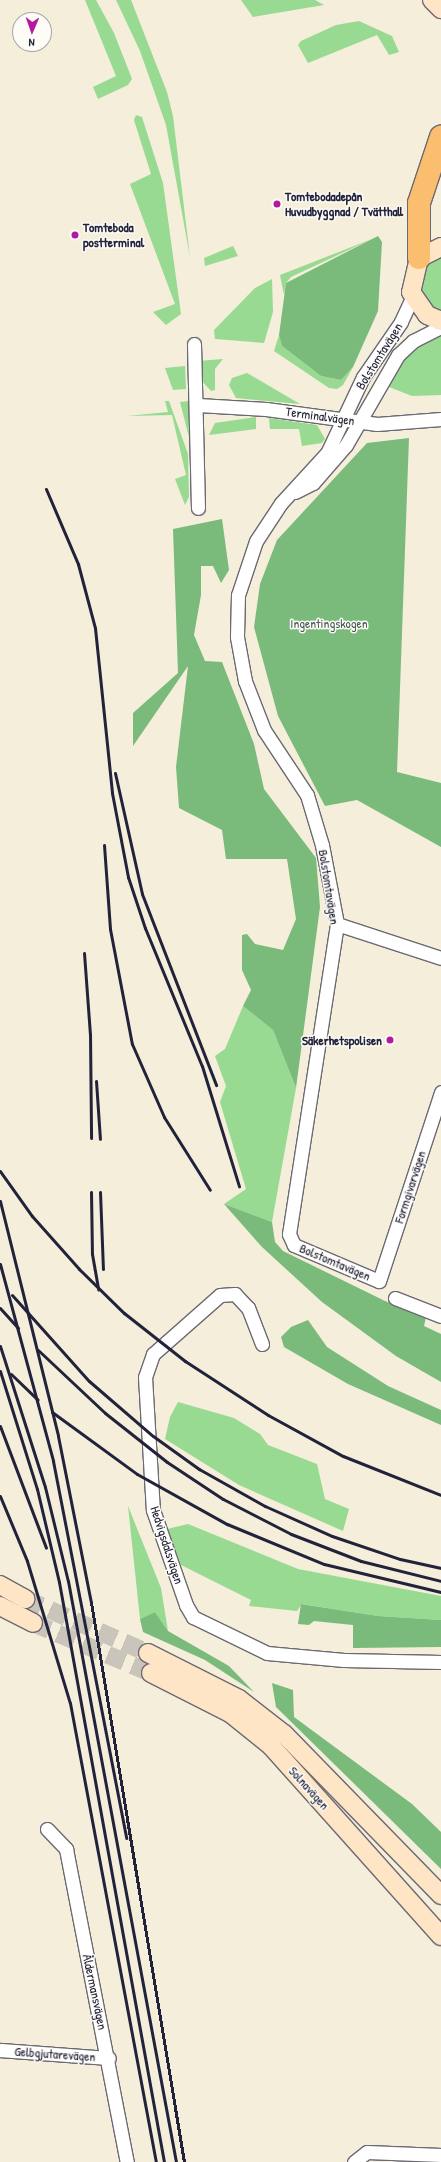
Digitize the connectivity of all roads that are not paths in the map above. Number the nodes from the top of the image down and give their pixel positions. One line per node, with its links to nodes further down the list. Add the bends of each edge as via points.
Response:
1 (432, 0): 2 (main road)
2 (441, 9)
3 (441, 137): 5 (highway, via 419,203)
4 (441, 247): 5 (main road)
5 (419, 258): 6 (main road, via 412,276)
6 (412, 298): 7 (main road, via 427,315); 12 (street, Bolstomtavägen, via 401,322 363,377)
7 (441, 321)
8 (441, 327): 13 (street, Bolstomtavägen, via 413,341 398,355)
9 (194, 344): 10 (street)
10 (198, 405): 12 (street, Terminalvägen, via 266,409); 15 (street)
11 (441, 419): 13 (street, Terminalvägen, via 398,424)
12 (343, 420): 13 (street, Terminalvägen); 14 (street, Bolstomtavägen, via 327,453)
13 (358, 422): 14 (street, Bolstomtavägen, via 332,463 313,483)
14 (293, 492): 16 (street, Bolstomtavägen, via 281,503 256,541 246,566 238,595 237,637 246,681 264,730 307,795 314,814)
15 (198, 508)
16 (337, 924): 17 (street); 19 (street, Bolstomtavägen, via 289,1234 294,1245)
17 (441, 958)
18 (441, 1092): 19 (street, Formgivarvägen)
19 (379, 1281)
20 (395, 1298): 21 (street)
21 (441, 1316)
22 (262, 1344): 28 (street, Hedvigsdalsvägen, via 248,1308 235,1294 220,1296 153,1354 145,1377 153,1510 186,1605 194,1617 267,1653 344,1660)
23 (0, 1585): 24 (main road)
24 (26, 1599)
25 (0, 1606): 26 (main road)
26 (33, 1623)
27 (148, 1653): 31 (main road, Solnavägen, via 239,1699 284,1734)
28 (441, 1662)
29 (151, 1673): 32 (main road, Solnavägen, via 230,1713 271,1746)
30 (47, 1829): 34 (street, Åldermansvägen, via 66,1849)
31 (441, 1895)
32 (441, 1936)
33 (0, 2050): 34 (street, Gelbgjutarevägen)
34 (109, 2058): 36 (street, Åldermansvägen)
35 (441, 2155): 37 (street, via 367,2152)
36 (127, 2162)
37 (354, 2162)

